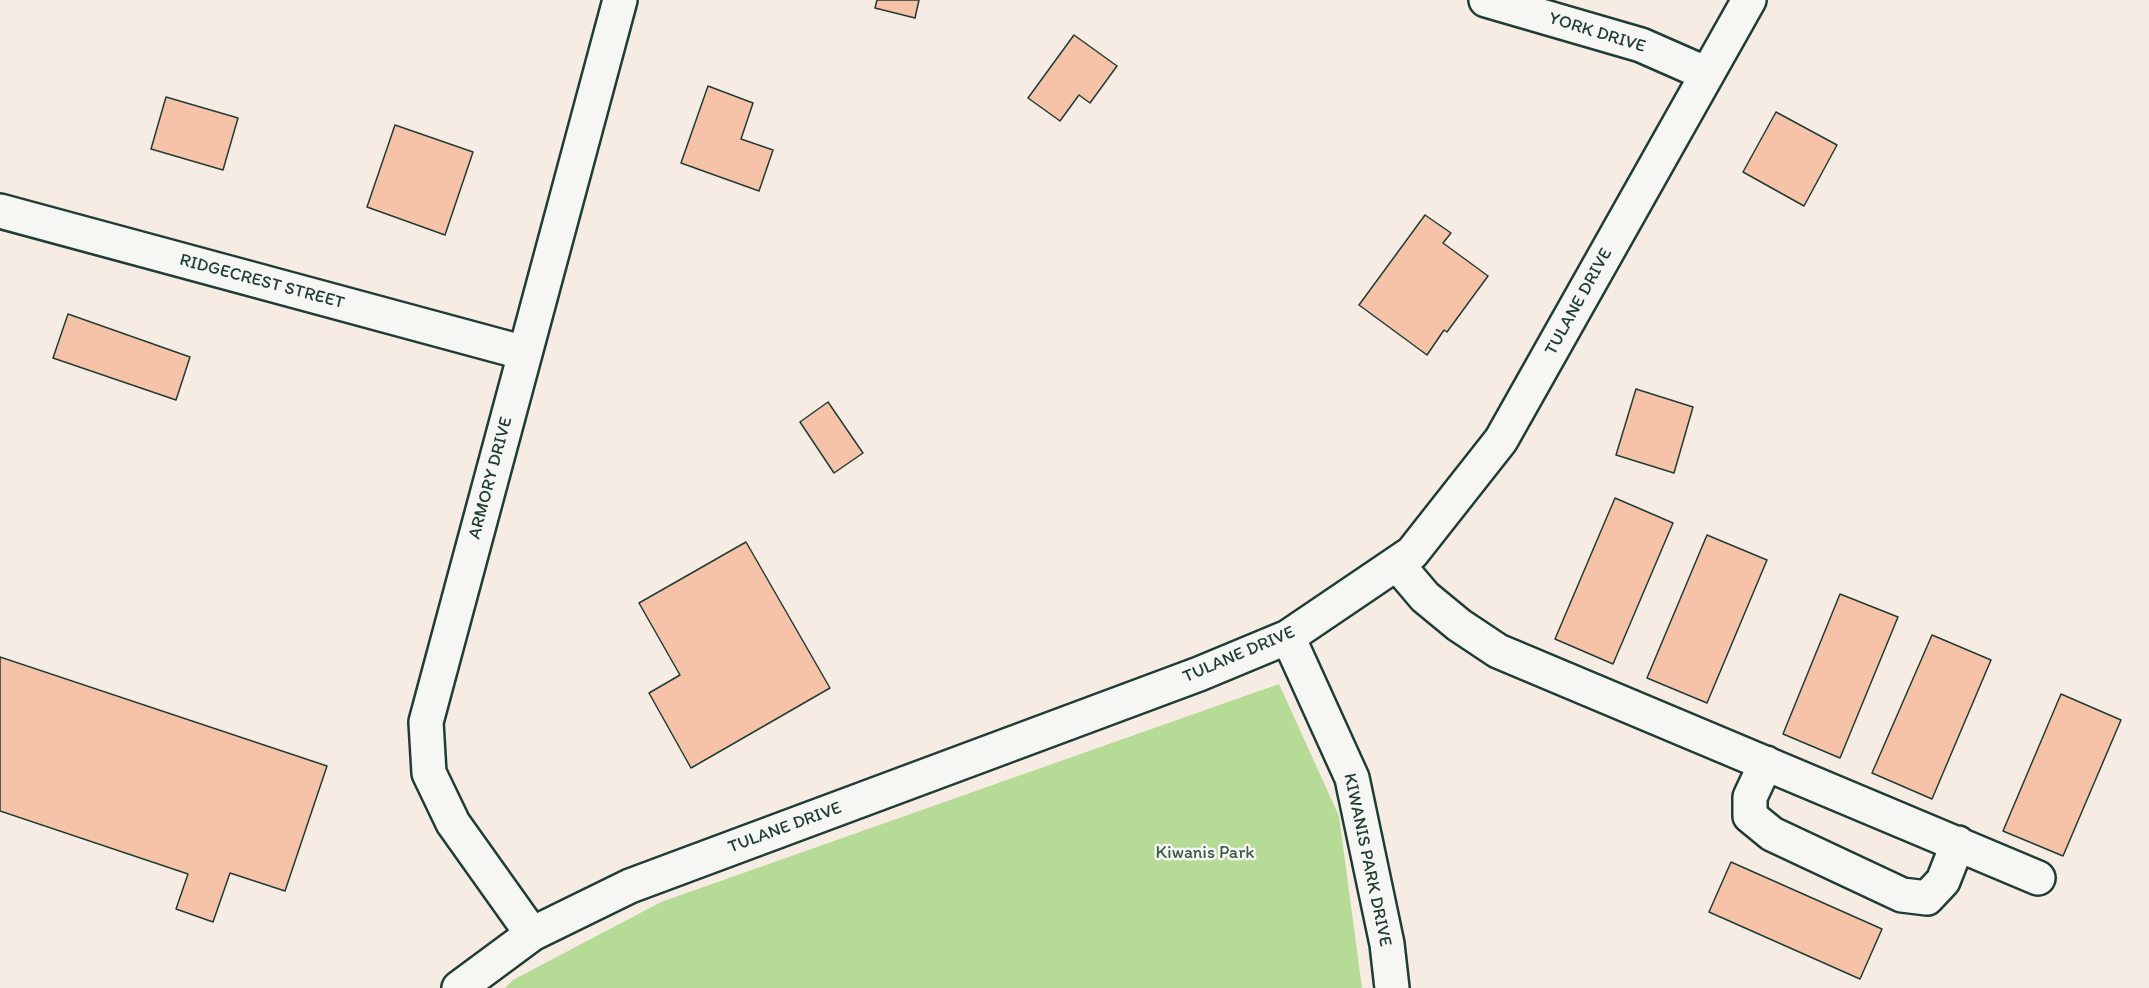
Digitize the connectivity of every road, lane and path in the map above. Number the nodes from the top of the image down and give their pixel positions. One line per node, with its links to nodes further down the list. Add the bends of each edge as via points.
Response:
1 (621, 0): 6 (street, ARMORY DRIVE)
2 (1486, 0): 4 (street, YORK DRIVE, via 1641,45)
3 (1749, 0): 4 (street, TULANE DRIVE)
4 (1707, 74): 7 (street, TULANE DRIVE, via 1501,440 1412,553)
5 (0, 211): 6 (street, RIDGECREST STREET)
6 (525, 353): 12 (street, ARMORY DRIVE, via 426,722 429,773 453,824)
7 (1397, 564): 8 (street, TULANE DRIVE); 9 (street, via 1425,597 1498,651)
8 (1288, 638): 12 (street, TULANE DRIVE, via 630,886); 14 (street, KIWANIS PARK DRIVE, via 1353,778 1387,944)
9 (1766, 763): 10 (street); 10 (street, via 1750,797 1750,816 1772,834 1902,895 1927,898 1943,881)
10 (1958, 843): 11 (street)
11 (2038, 878)
12 (532, 934): 13 (street, TULANE DRIVE)
13 (459, 988)
14 (1392, 988)

